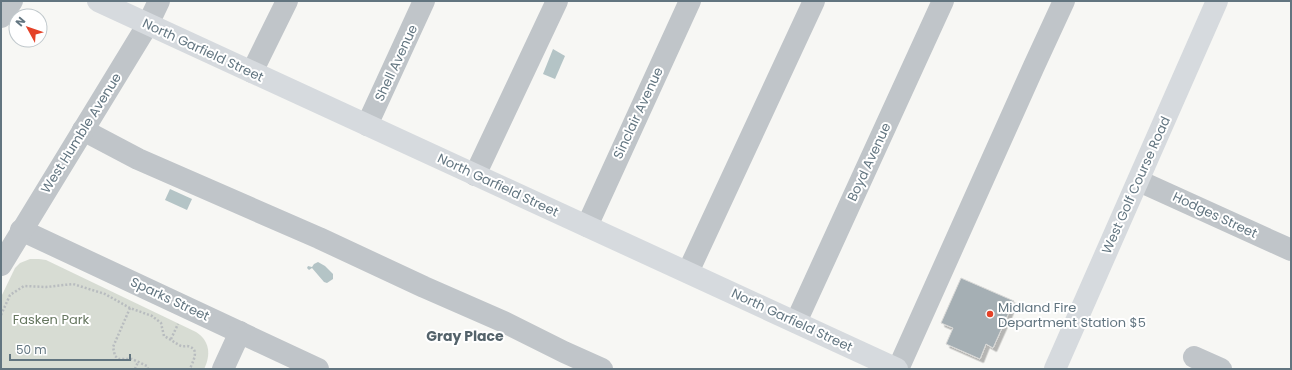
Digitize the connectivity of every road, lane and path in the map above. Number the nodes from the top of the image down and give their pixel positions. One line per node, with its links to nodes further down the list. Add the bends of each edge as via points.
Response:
1 (12, 1): 12 (street)
2 (98, 1): 13 (main road, North Garfield Street)
3 (159, 1): 13 (street, West Humble Avenue)
4 (286, 1): 14 (street)
5 (424, 1): 15 (street, Shell Avenue)
6 (557, 1): 17 (street)
7 (690, 1): 19 (street, Sinclair Avenue)
8 (814, 1): 23 (street)
9 (943, 1): 26 (street, Boyd Avenue)
10 (1064, 1): 36 (street)
11 (1217, 1): 18 (main road, West Golf Course Road)
12 (1, 17)
13 (148, 24): 14 (main road, North Garfield Street); 16 (street, West Humble Avenue)
14 (252, 72): 15 (main road, North Garfield Street)
15 (368, 125): 17 (main road, North Garfield Street)
16 (83, 130): 20 (street, West Humble Avenue); 35 (street, via 138,159 319,238)
17 (475, 174): 19 (main road, North Garfield Street)
18 (1139, 181): 21 (street, Hodges Street); 37 (main road, West Golf Course Road)
19 (587, 226): 23 (main road, North Garfield Street)
20 (21, 230): 22 (street, West Humble Avenue); 27 (street, Sparks Street)
21 (1291, 250)
22 (1, 265)
23 (688, 272): 26 (main road, North Garfield Street)
24 (130, 308): 25 (path, via 105,294 73,284 24,286 10,295); 29 (path, via 113,348 115,356 119,359 128,358); 32 (path, via 152,316 161,323 164,336 182,346 191,346 194,349)
25 (1, 315)
26 (796, 322): 36 (main road, North Garfield Street)
27 (240, 332): 33 (street); 34 (street, Sparks Street)
28 (1194, 357): 38 (street)
29 (138, 362): 30 (path); 31 (path)
30 (135, 369)
31 (148, 369)
32 (190, 369)
33 (223, 369)
34 (318, 369)
35 (602, 369)
36 (898, 369)
37 (1055, 369)
38 (1220, 369)

